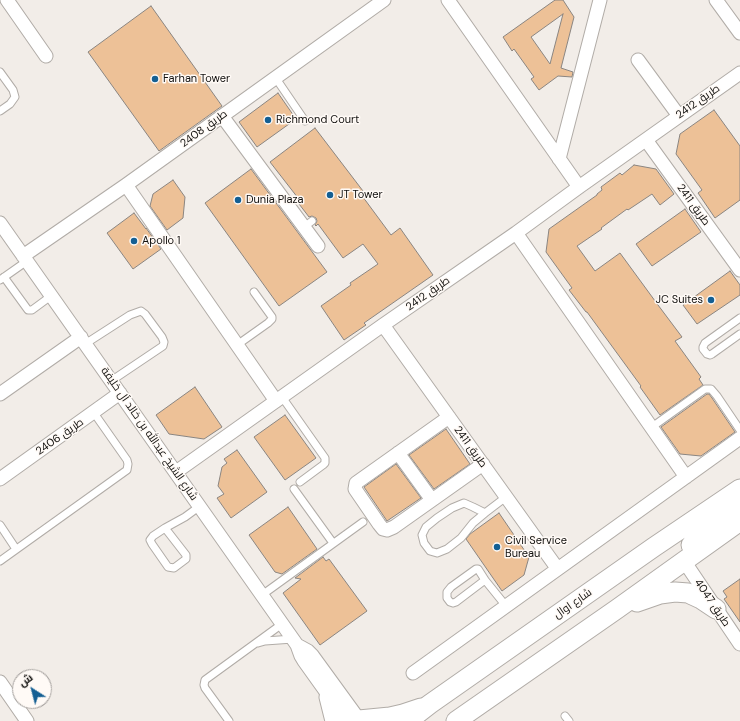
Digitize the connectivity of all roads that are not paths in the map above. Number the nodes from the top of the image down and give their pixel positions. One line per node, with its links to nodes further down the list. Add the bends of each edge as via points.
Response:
1 (7, 0): 7 (street)
2 (384, 0): 11 (street, طريق 2408)
3 (448, 0): 17 (street)
4 (600, 0): 17 (street)
5 (716, 0): 6 (street)
6 (740, 33)
7 (46, 56)
8 (638, 60): 14 (street)
9 (0, 72): 12 (lane, via 15,97)
10 (740, 73): 14 (street, طريق 2412)
11 (275, 77): 13 (street, طريق 2408); 15 (lane)
12 (0, 111)
13 (222, 116): 18 (street, طريق 2408); 22 (street, via 293,209 308,224)
14 (679, 116): 16 (street, طريق 2412)
15 (305, 121)
16 (646, 140): 19 (street, طريق 2412); 24 (street, طريق 2411)
17 (559, 159): 19 (street)
18 (126, 185): 23 (street, طريق 2408); 32 (street)
19 (579, 187): 21 (street, طريق 2412)
20 (0, 223): 23 (street, شارع الشيخ عبدالله بن خالد آل خليفة)
21 (516, 233): 29 (street, طريق 2412); 39 (street)
22 (318, 246)
23 (25, 258): 25 (lane); 27 (street, شارع الشيخ عبدالله بن خالد آل خليفة)
24 (740, 270)
25 (2, 279): 27 (lane, via 28,310 32,310)
26 (254, 292): 32 (lane, via 272,320)
27 (52, 296): 31 (street, شارع الشيخ عبدالله بن خالد آل خليفة)
28 (740, 318): 30 (lane, via 705,343 703,349 710,355)
29 (383, 326): 36 (street, طريق 2412); 38 (street, طريق 2411)
30 (740, 334)
31 (83, 341): 33 (street, شارع الشيخ عبدالله بن خالد آل خليفة); 33 (lane, via 141,311 162,337 163,346); 35 (street)
32 (237, 345): 36 (street)
33 (111, 381): 34 (street, شارع الشيخ عبدالله بن خالد آل خليفة)
34 (120, 393): 37 (street, طريق 2406); 44 (street, شارع الشيخ عبدالله بن خالد آل خليفة)
35 (0, 394)
36 (279, 399): 44 (street, طريق 2412); 47 (lane, via 326,458 323,465)
37 (94, 413): 46 (street, طريق 2406); 60 (lane, via 127,460 127,470)
38 (449, 417): 42 (street); 43 (street, طريق 2411)
39 (652, 427): 40 (lane, via 705,389 711,389); 45 (street)
40 (740, 430)
41 (740, 438): 45 (street)
42 (398, 453): 51 (street); 51 (street, via 356,484 355,489 379,524 387,530 394,527)
43 (482, 464): 50 (street, طريق 2411); 51 (street)
44 (176, 472): 53 (street, شارع الشيخ عبدالله بن خالد آل خليفة)
45 (686, 477): 63 (street)
46 (0, 479)
47 (300, 482)
48 (294, 489): 59 (lane)
49 (740, 489): 76 (main road, شارع اوال)
50 (506, 497): 54 (lane); 63 (street, طريق 2411)
51 (432, 500)
52 (740, 503): 62 (main road, via 693,542 686,552)
53 (200, 506): 58 (lane); 65 (street, شارع الشيخ عبدالله بن خالد آل خليفة)
54 (485, 513): 54 (lane, via 447,549 437,553 430,551 424,543 422,535 426,527 452,508 464,503)
55 (740, 521): 62 (main road)
56 (363, 522): 59 (lane)
57 (0, 525): 60 (lane)
58 (166, 528): 58 (lane, via 151,538 151,542 168,567 174,568 186,559 186,555)
59 (333, 543): 65 (lane)
60 (16, 549): 61 (lane)
61 (0, 561)
62 (684, 561): 67 (main road); 68 (street, طريق 4047)
63 (557, 568): 66 (street)
64 (485, 580): 64 (lane, via 456,602 450,602 447,598 447,592 451,587 476,569); 66 (lane)
65 (262, 595): 69 (street, شارع الشيخ عبدالله بن خالد آل خليفة)
66 (506, 606): 73 (street)
67 (617, 609): 68 (main road, via 660,594 675,592 688,593); 82 (main road)
68 (716, 609): 72 (street, طريق 4047)
69 (282, 624): 70 (street, شارع الشيخ عبدالله بن خالد آل خليفة); 71 (lane)
70 (295, 642): 71 (lane); 75 (street, شارع الشيخ عبدالله بن خالد آل خليفة, via 304,662); 80 (street, شارع الشيخ عبدالله بن خالد آل خليفة, via 312,655)
71 (256, 643): 78 (lane, via 204,682 205,688)
72 (740, 644)
73 (413, 673)
74 (0, 682): 77 (street)
75 (329, 697): 79 (main road); 80 (street, شارع الشيخ عبدالله بن خالد آل خليفة)
76 (430, 704): 80 (main road, via 404,714); 81 (main road, شارع اوال)
77 (27, 721)
78 (229, 721)
79 (335, 721)
80 (355, 721)
81 (408, 721)
82 (456, 721)

